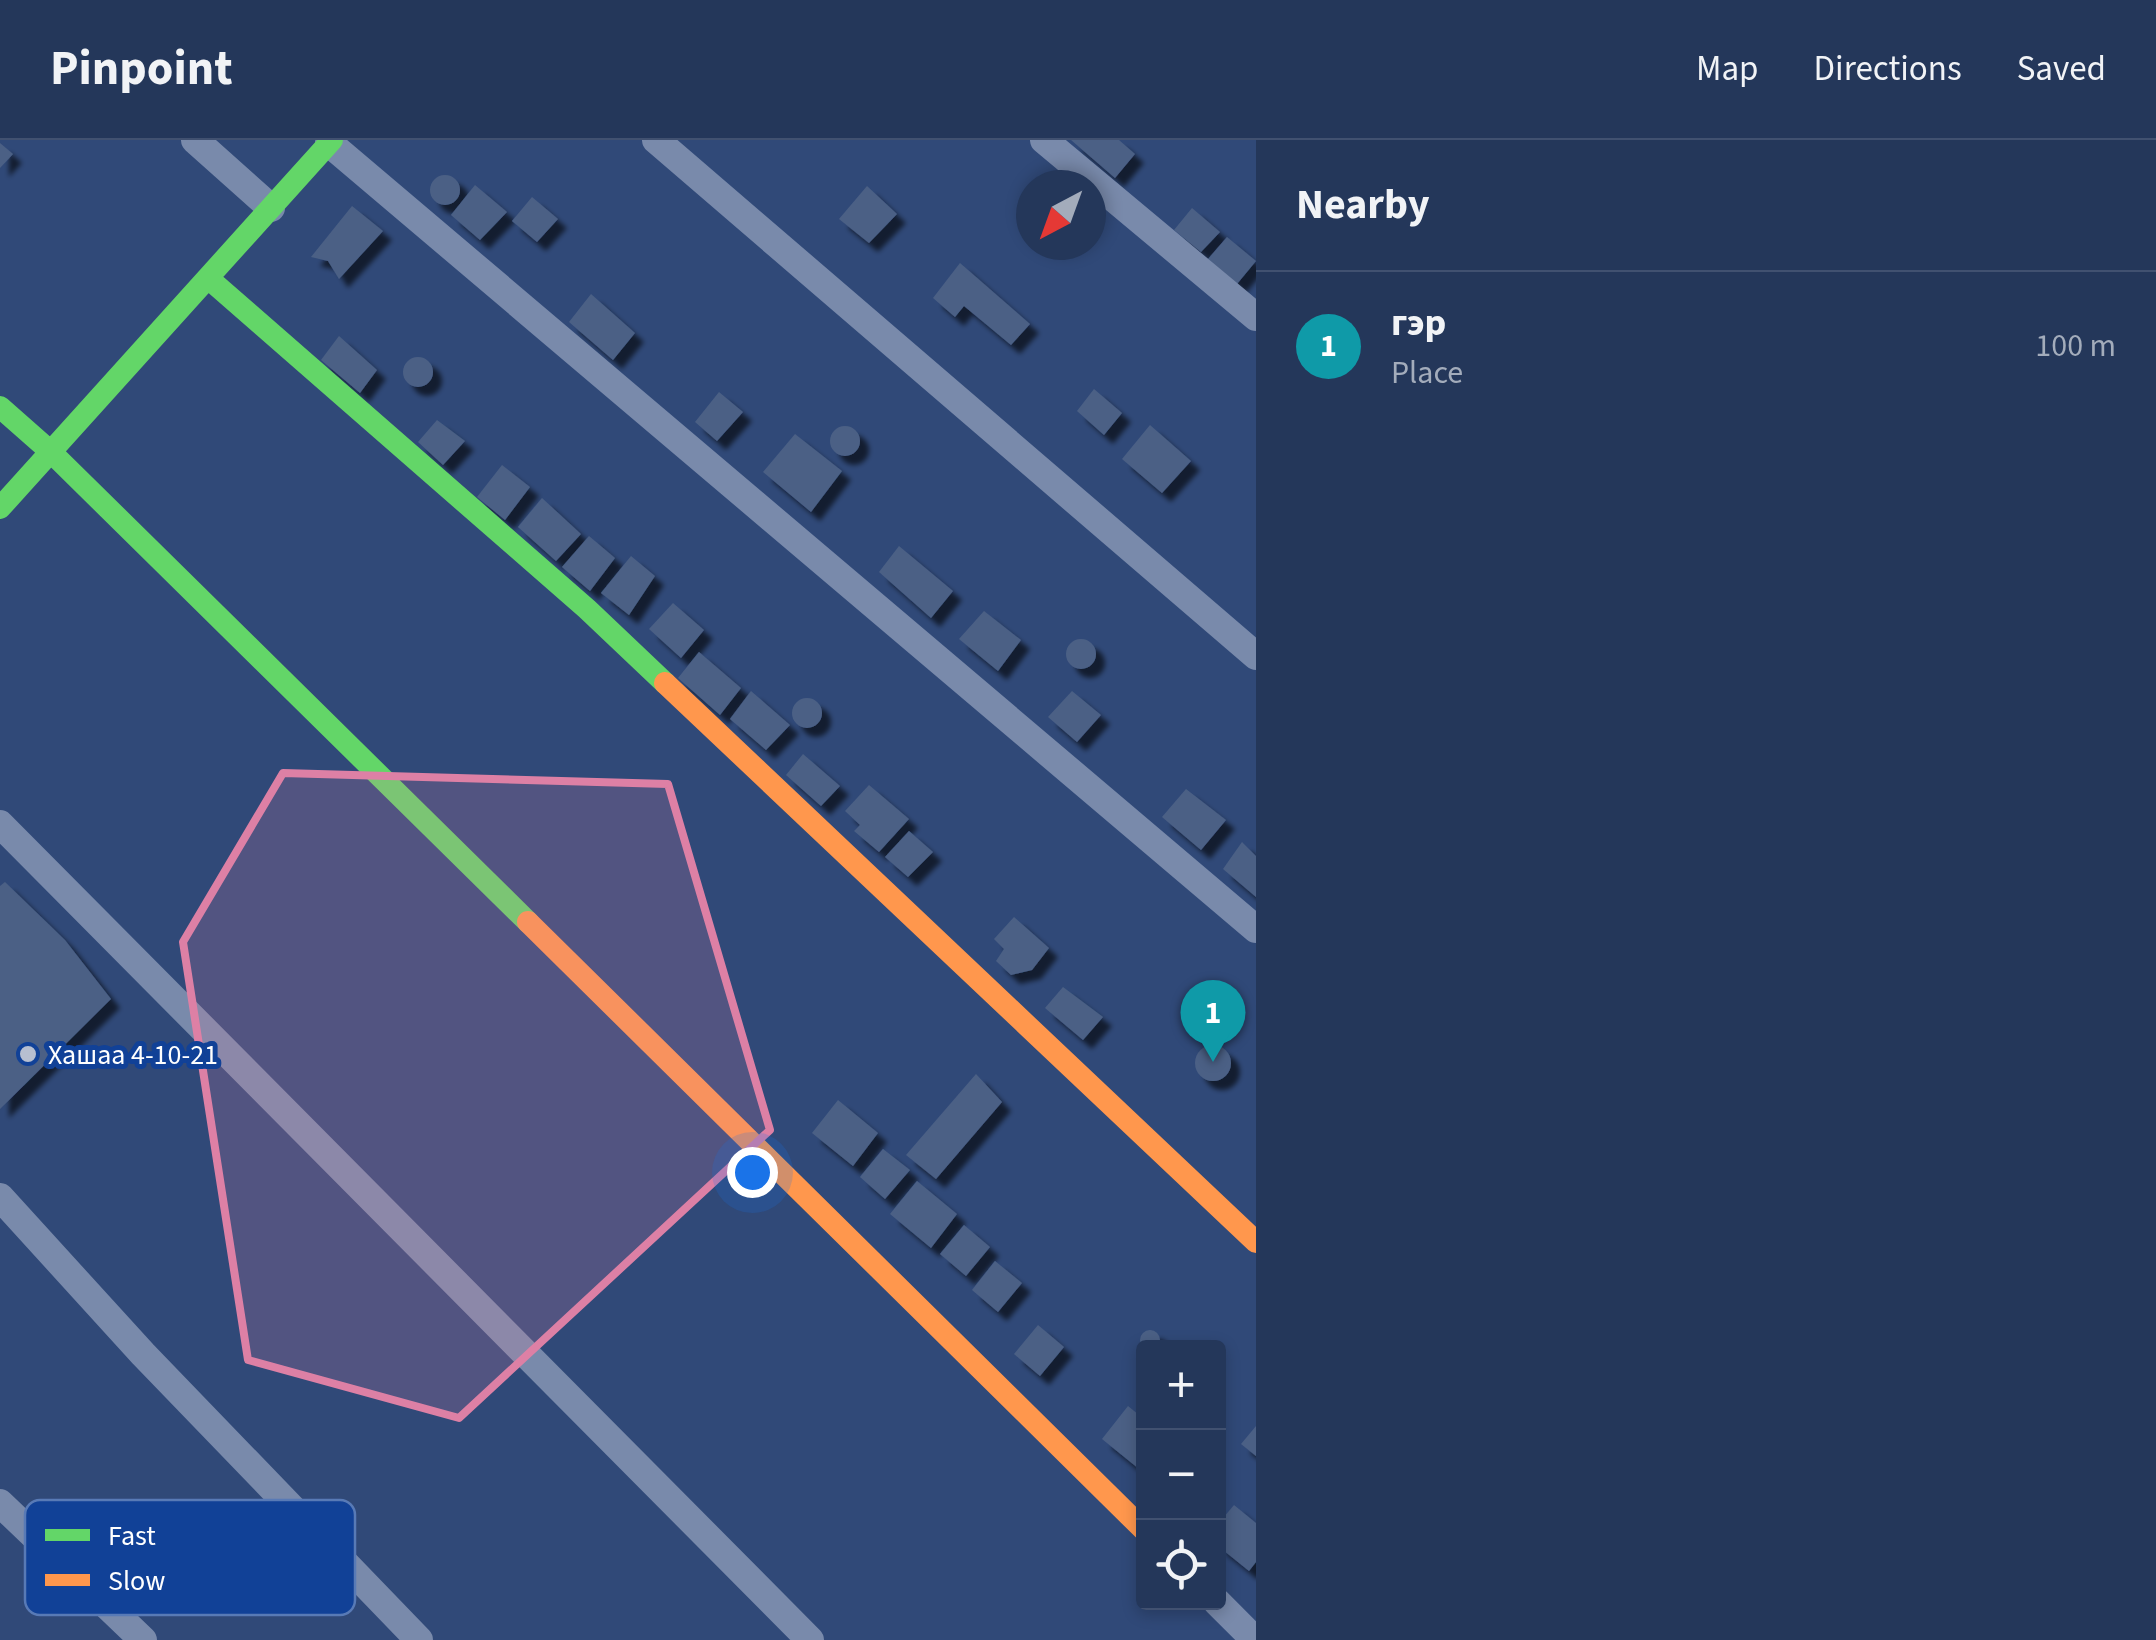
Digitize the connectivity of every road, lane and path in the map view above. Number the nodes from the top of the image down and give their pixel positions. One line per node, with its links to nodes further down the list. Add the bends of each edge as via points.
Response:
1 (195, 140): 5 (street)
2 (656, 140): 11 (street)
3 (1044, 140): 7 (street)
4 (330, 142): 5 (street); 13 (street)
5 (271, 208): 6 (street)
6 (208, 278): 9 (street); 15 (street, via 586,608)
7 (1256, 317)
8 (0, 407): 9 (street)
9 (51, 452): 10 (street); 18 (street)
10 (0, 508)
11 (1256, 656)
12 (0, 824): 25 (street)
13 (1256, 929)
14 (0, 1197): 16 (street)
15 (1256, 1242)
16 (284, 1500)
17 (0, 1502): 19 (street)
18 (1136, 1522)
19 (25, 1526)
20 (355, 1574): 24 (street)
21 (1225, 1610): 26 (street)
22 (117, 1615): 23 (street)
23 (143, 1640)
24 (419, 1640)
25 (810, 1640)
26 (1255, 1640)

